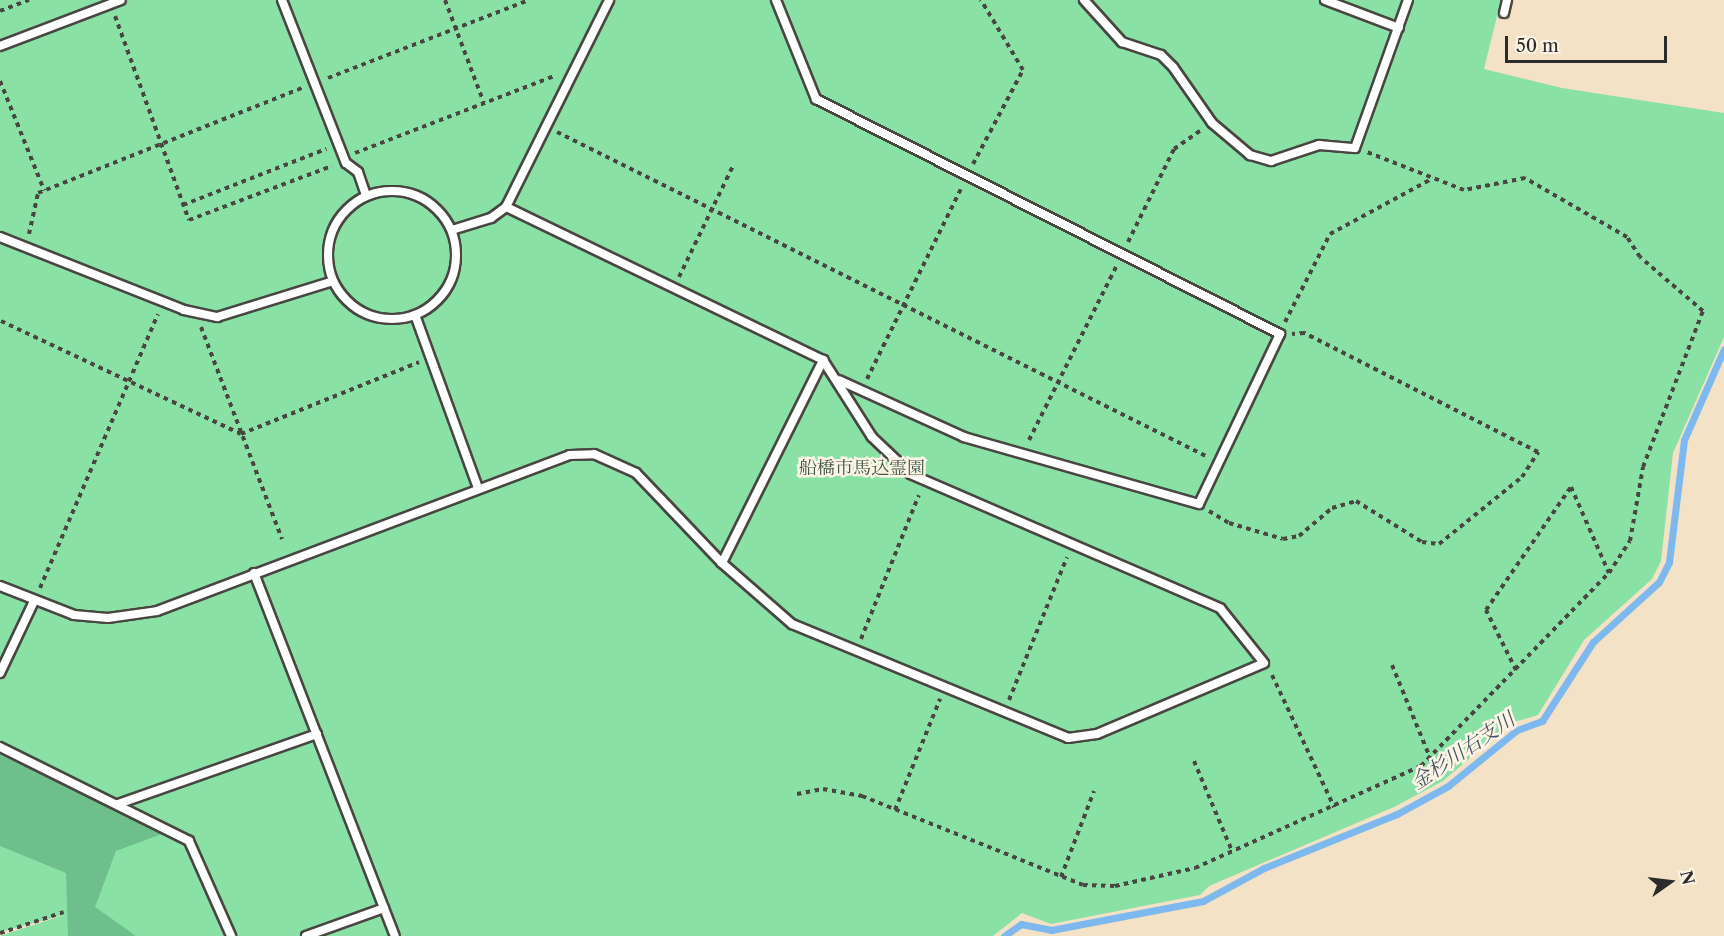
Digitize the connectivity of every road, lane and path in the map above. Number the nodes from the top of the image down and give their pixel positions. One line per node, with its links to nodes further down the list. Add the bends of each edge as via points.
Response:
1 (29, 0): 14 (path)
2 (121, 0): 13 (lane)
3 (282, 0): 21 (lane)
4 (446, 0): 16 (path)
5 (528, 0): 16 (path)
6 (609, 0): 19 (lane)
7 (776, 0): 29 (lane, via 816,99)
8 (981, 0): 29 (path, via 1023,70)
9 (1084, 0): 23 (lane, via 1122,42 1167,61)
10 (1325, 0): 17 (lane)
11 (1408, 0): 17 (lane)
12 (1507, 0): 15 (lane)
13 (110, 4): 18 (lane); 33 (path)
14 (0, 11)
15 (1504, 13)
16 (456, 28): 21 (path); 22 (path)
17 (1400, 28): 26 (lane)
18 (0, 46)
19 (575, 68): 22 (path); 24 (lane)
20 (0, 81): 31 (path)
21 (314, 83): 25 (lane); 31 (path)
22 (484, 103): 27 (path)
23 (1212, 123): 26 (lane, via 1259,159 1271,160 1319,145); 39 (path, via 1174,149)
24 (546, 126): 34 (lane); 35 (path)
25 (338, 144): 27 (lane); 33 (path)
26 (1355, 148): 30 (path)
27 (344, 159): 32 (lane, via 358,171); 33 (path, via 189,220)
28 (733, 166): 35 (path)
29 (967, 175): 39 (lane); 43 (path)
30 (1433, 178): 47 (path, via 1330,234); 64 (path, via 1476,190 1526,178 1627,237 1640,257 1703,311 1643,467 1630,541)
31 (44, 190): 38 (path, via 38,193)
32 (366, 195): 36 (lane, via 391,190 416,195 438,209); 40 (lane, via 336,222 327,261)
33 (183, 205)
34 (506, 207): 36 (lane, via 491,218); 41 (lane)
35 (712, 209): 41 (path); 43 (path)
36 (452, 230): 45 (lane, via 456,255 451,280 437,302)
37 (0, 237): 38 (lane)
38 (26, 248): 42 (lane)
39 (1122, 254): 47 (lane); 52 (path)
40 (333, 281): 44 (lane, via 249,311 217,316); 45 (lane, via 358,310 396,320)
41 (674, 288): 49 (lane)
42 (163, 302): 44 (lane); 51 (path)
43 (903, 305): 52 (path); 53 (path)
44 (195, 313): 54 (path)
45 (415, 315): 48 (lane)
46 (1, 321): 51 (path)
47 (1280, 334): 56 (lane); 59 (path, via 1304,333 1538,452 1522,477 1439,544 1422,542 1356,501 1332,508 1299,536 1283,539 1229,523)
48 (430, 357): 54 (path); 57 (lane)
49 (823, 360): 50 (lane); 62 (lane)
50 (839, 380): 53 (lane); 68 (lane, via 872,437 911,474 1220,608)
51 (130, 381): 54 (path); 66 (path)
52 (1058, 382): 55 (path); 56 (path)
53 (862, 390): 55 (lane, via 964,437)
54 (241, 434): 60 (path)
55 (1023, 454): 59 (lane)
56 (1218, 463): 59 (lane)
57 (478, 488): 62 (lane, via 570,455 594,454 636,473); 63 (lane)
58 (919, 495): 67 (path)
59 (1199, 504)
60 (282, 539)
61 (1067, 556): 73 (path)
62 (722, 563): 67 (lane, via 792,624)
63 (255, 573): 66 (lane, via 133,616 74,615); 74 (lane)
64 (1609, 573): 70 (path); 70 (path, via 1571,487 1486,610)
65 (0, 586): 66 (lane)
66 (34, 602): 71 (lane)
67 (855, 653): 72 (lane)
68 (1264, 663): 73 (lane, via 1080,738); 81 (path, via 1280,685)
69 (1392, 665): 76 (path)
70 (1516, 670): 76 (path)
71 (0, 674)
72 (944, 689): 73 (lane); 82 (path)
73 (1004, 712)
74 (317, 734): 80 (lane); 85 (lane)
75 (0, 747): 80 (lane)
76 (1431, 760): 81 (path)
77 (1194, 761): 83 (path)
78 (1094, 791): 84 (path)
79 (797, 794): 82 (path, via 843,791)
80 (118, 804): 88 (lane, via 189,841)
81 (1334, 807): 83 (path)
82 (895, 810): 84 (path)
83 (1232, 851): 84 (path, via 1195,868 1115,886 1083,885)
84 (1061, 877)
85 (384, 908): 89 (lane); 90 (lane)
86 (64, 912): 87 (path)
87 (0, 933)
88 (231, 936)
89 (306, 936)
90 (395, 936)

